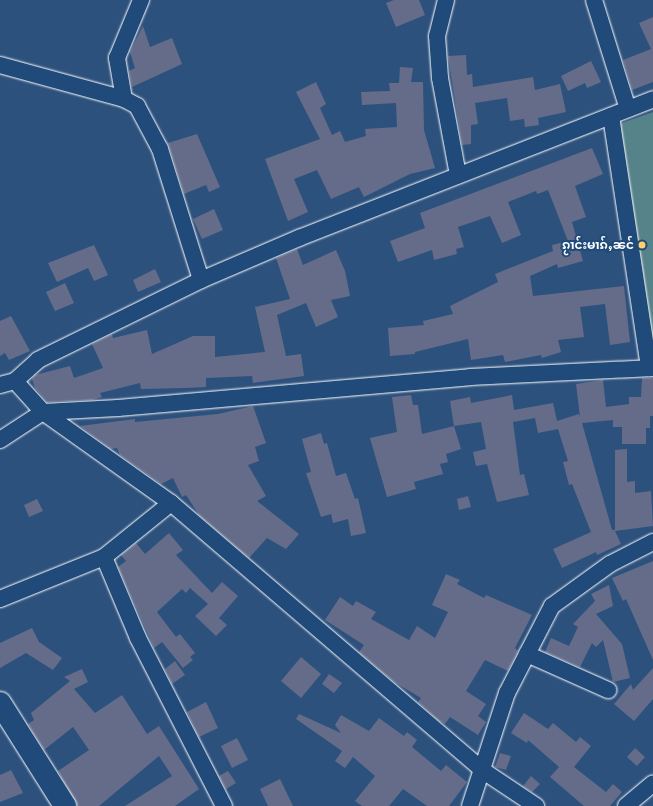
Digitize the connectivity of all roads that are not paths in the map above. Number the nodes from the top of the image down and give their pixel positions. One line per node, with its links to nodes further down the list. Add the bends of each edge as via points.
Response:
1 (141, 0): 5 (street, via 117,58)
2 (446, 0): 9 (street, via 437,36 440,78)
3 (594, 0): 7 (street)
4 (0, 65): 5 (street)
5 (124, 99): 10 (street, via 142,112 160,149)
6 (653, 100): 7 (street)
7 (628, 110): 8 (street)
8 (611, 116): 9 (street); 11 (street)
9 (458, 175): 10 (street)
10 (201, 280): 12 (street, via 38,360)
11 (651, 368): 13 (street, via 470,377 118,408)
12 (8, 383): 13 (street)
13 (43, 412): 14 (street); 15 (street)
14 (0, 440)
15 (171, 503): 17 (street); 22 (street)
16 (653, 542): 19 (street, via 610,564 552,606)
17 (104, 557): 18 (street); 25 (street, via 138,638)
18 (0, 599)
19 (527, 654): 20 (street); 22 (street, via 507,694)
20 (608, 690)
21 (0, 703): 24 (street)
22 (482, 770): 26 (street); 27 (street)
23 (653, 783): 28 (street)
24 (65, 806)
25 (224, 806)
26 (470, 806)
27 (536, 806)
28 (626, 806)

